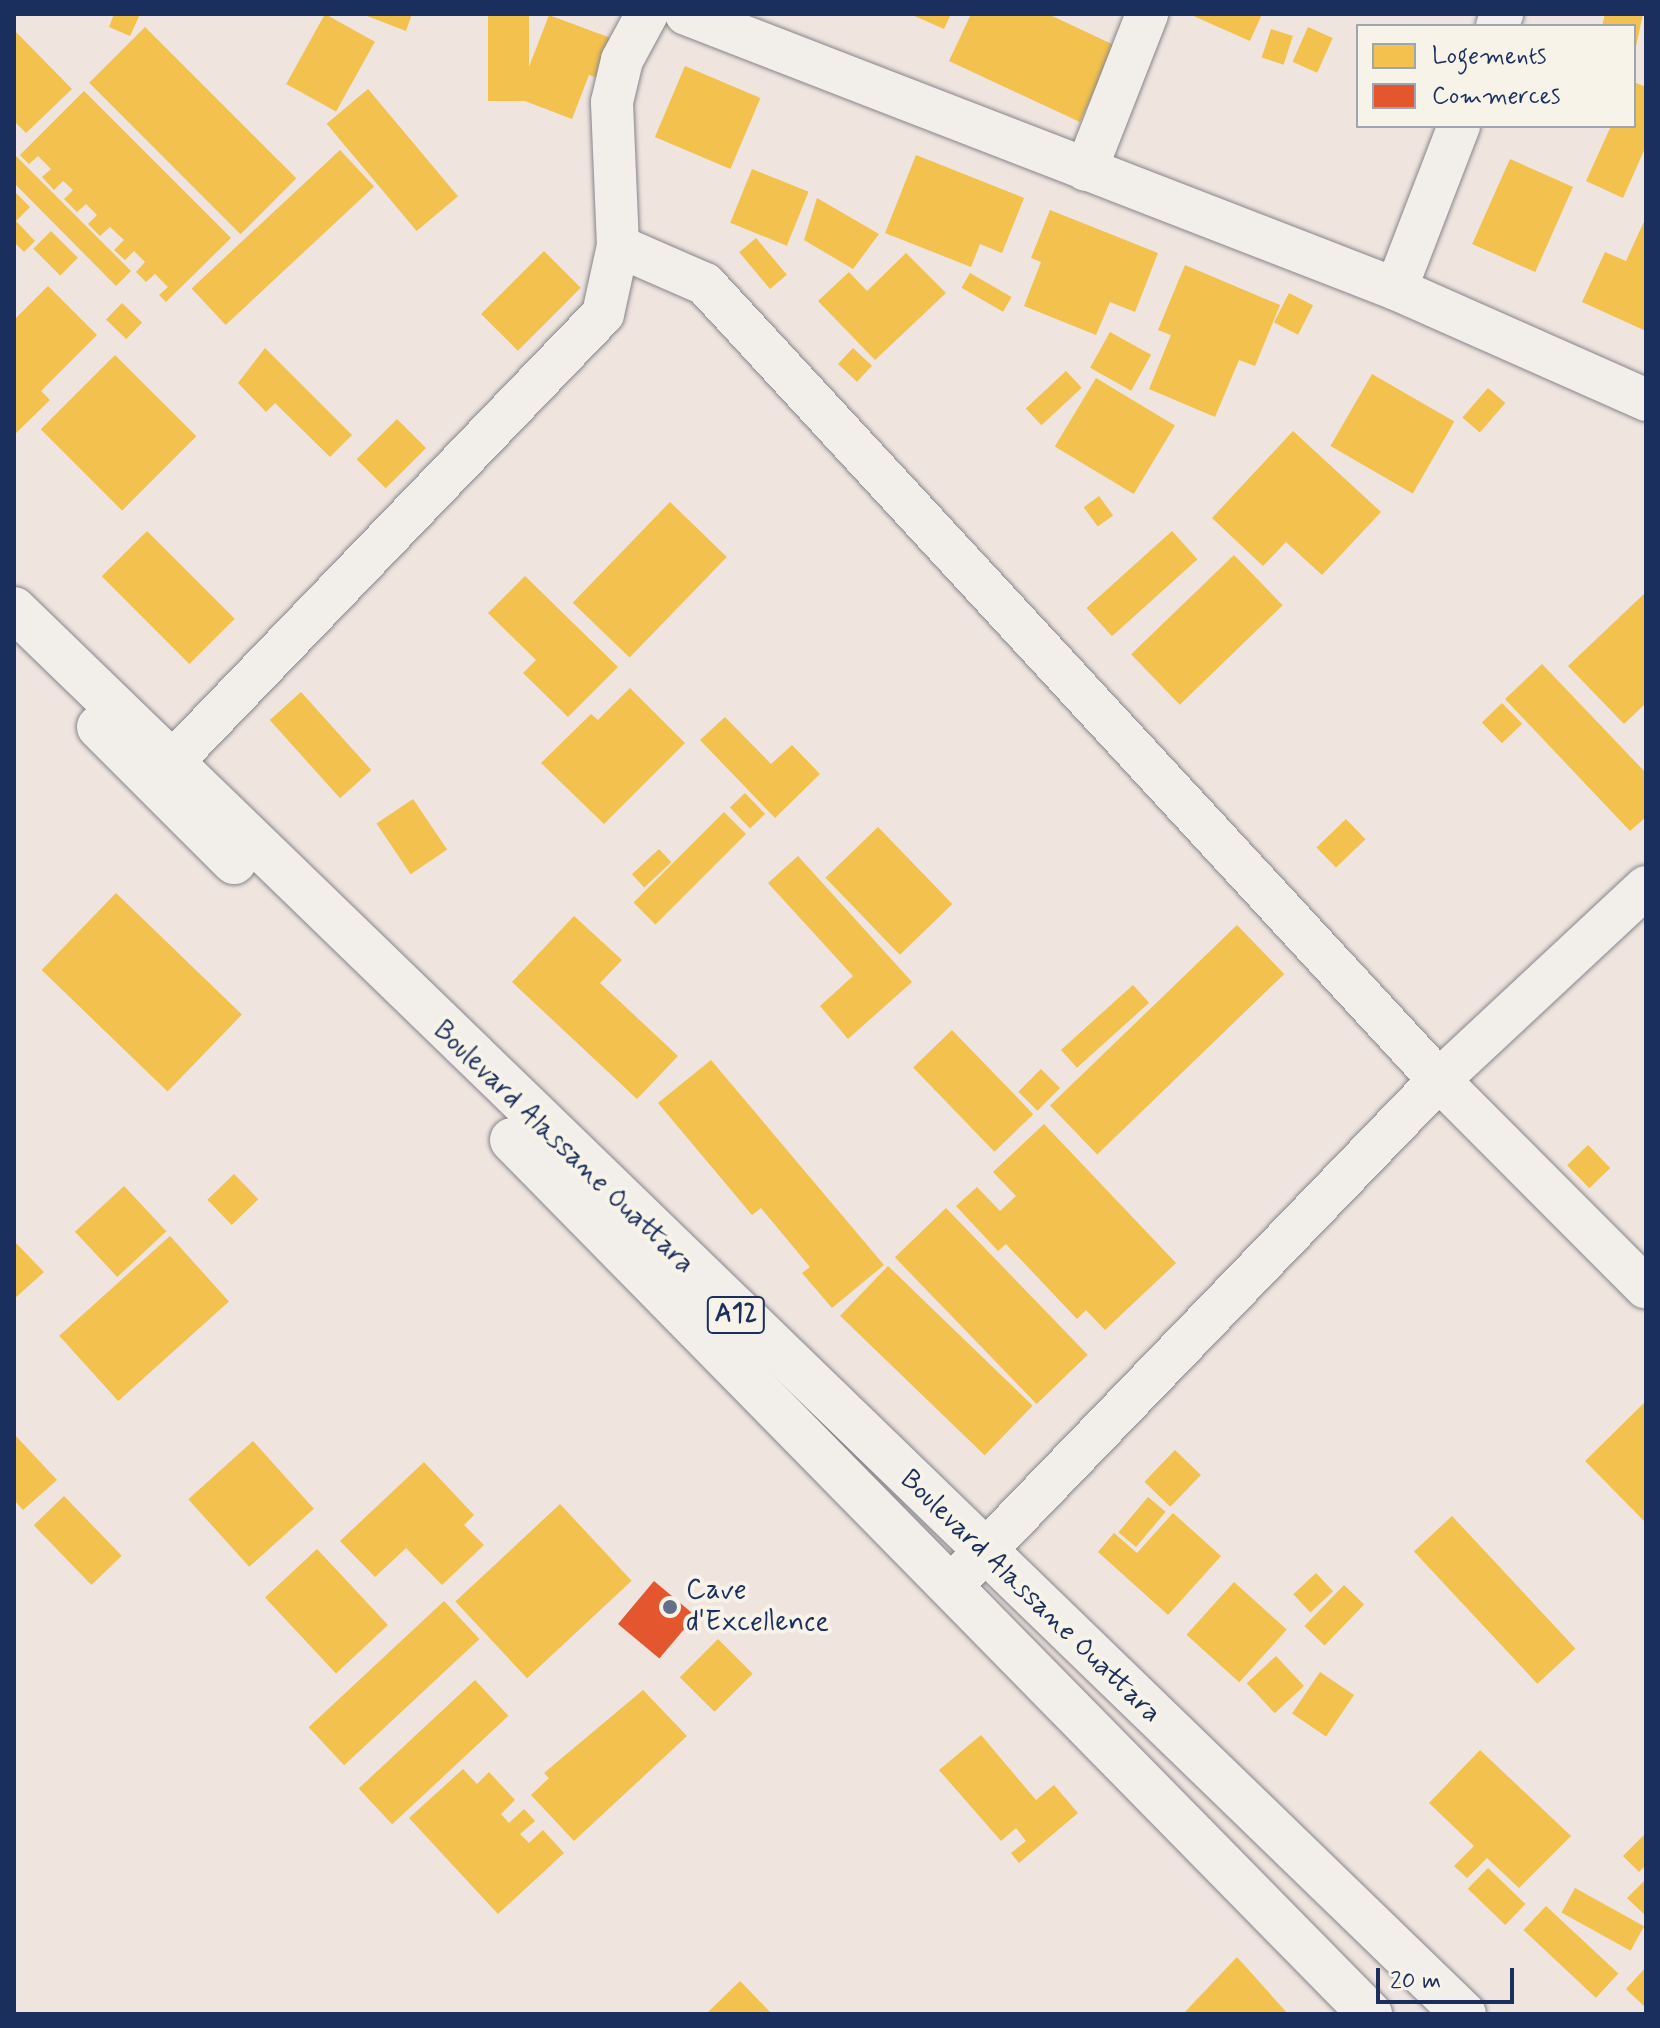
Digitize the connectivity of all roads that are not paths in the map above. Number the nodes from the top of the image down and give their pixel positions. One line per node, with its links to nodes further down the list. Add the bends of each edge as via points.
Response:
1 (647, 14): 7 (street, via 622,60 612,102)
2 (686, 14): 4 (street)
3 (1147, 14): 6 (street)
4 (760, 27): 6 (street)
5 (1458, 128): 8 (street)
6 (1086, 170): 8 (street)
7 (618, 246): 12 (street, via 603,314); 14 (street, via 705,284)
8 (1396, 289): 9 (street)
9 (1646, 400)
10 (14, 609): 12 (main road, Boulevard Alassane Ouattara / A12)
11 (14, 644): 17 (main road, Boulevard Alassane Ouattara / A12)
12 (176, 758): 16 (main road, Boulevard Alassane Ouattara / A12, via 424,1014)
13 (1646, 887): 14 (street)
14 (1439, 1080): 15 (street); 16 (street)
15 (1646, 1288)
16 (985, 1554): 17 (street); 19 (main road, Boulevard Alassane Ouattara / A12)
17 (952, 1585): 18 (main road, Boulevard Alassane Ouattara / A12)
18 (1370, 2014)
19 (1464, 2014)

